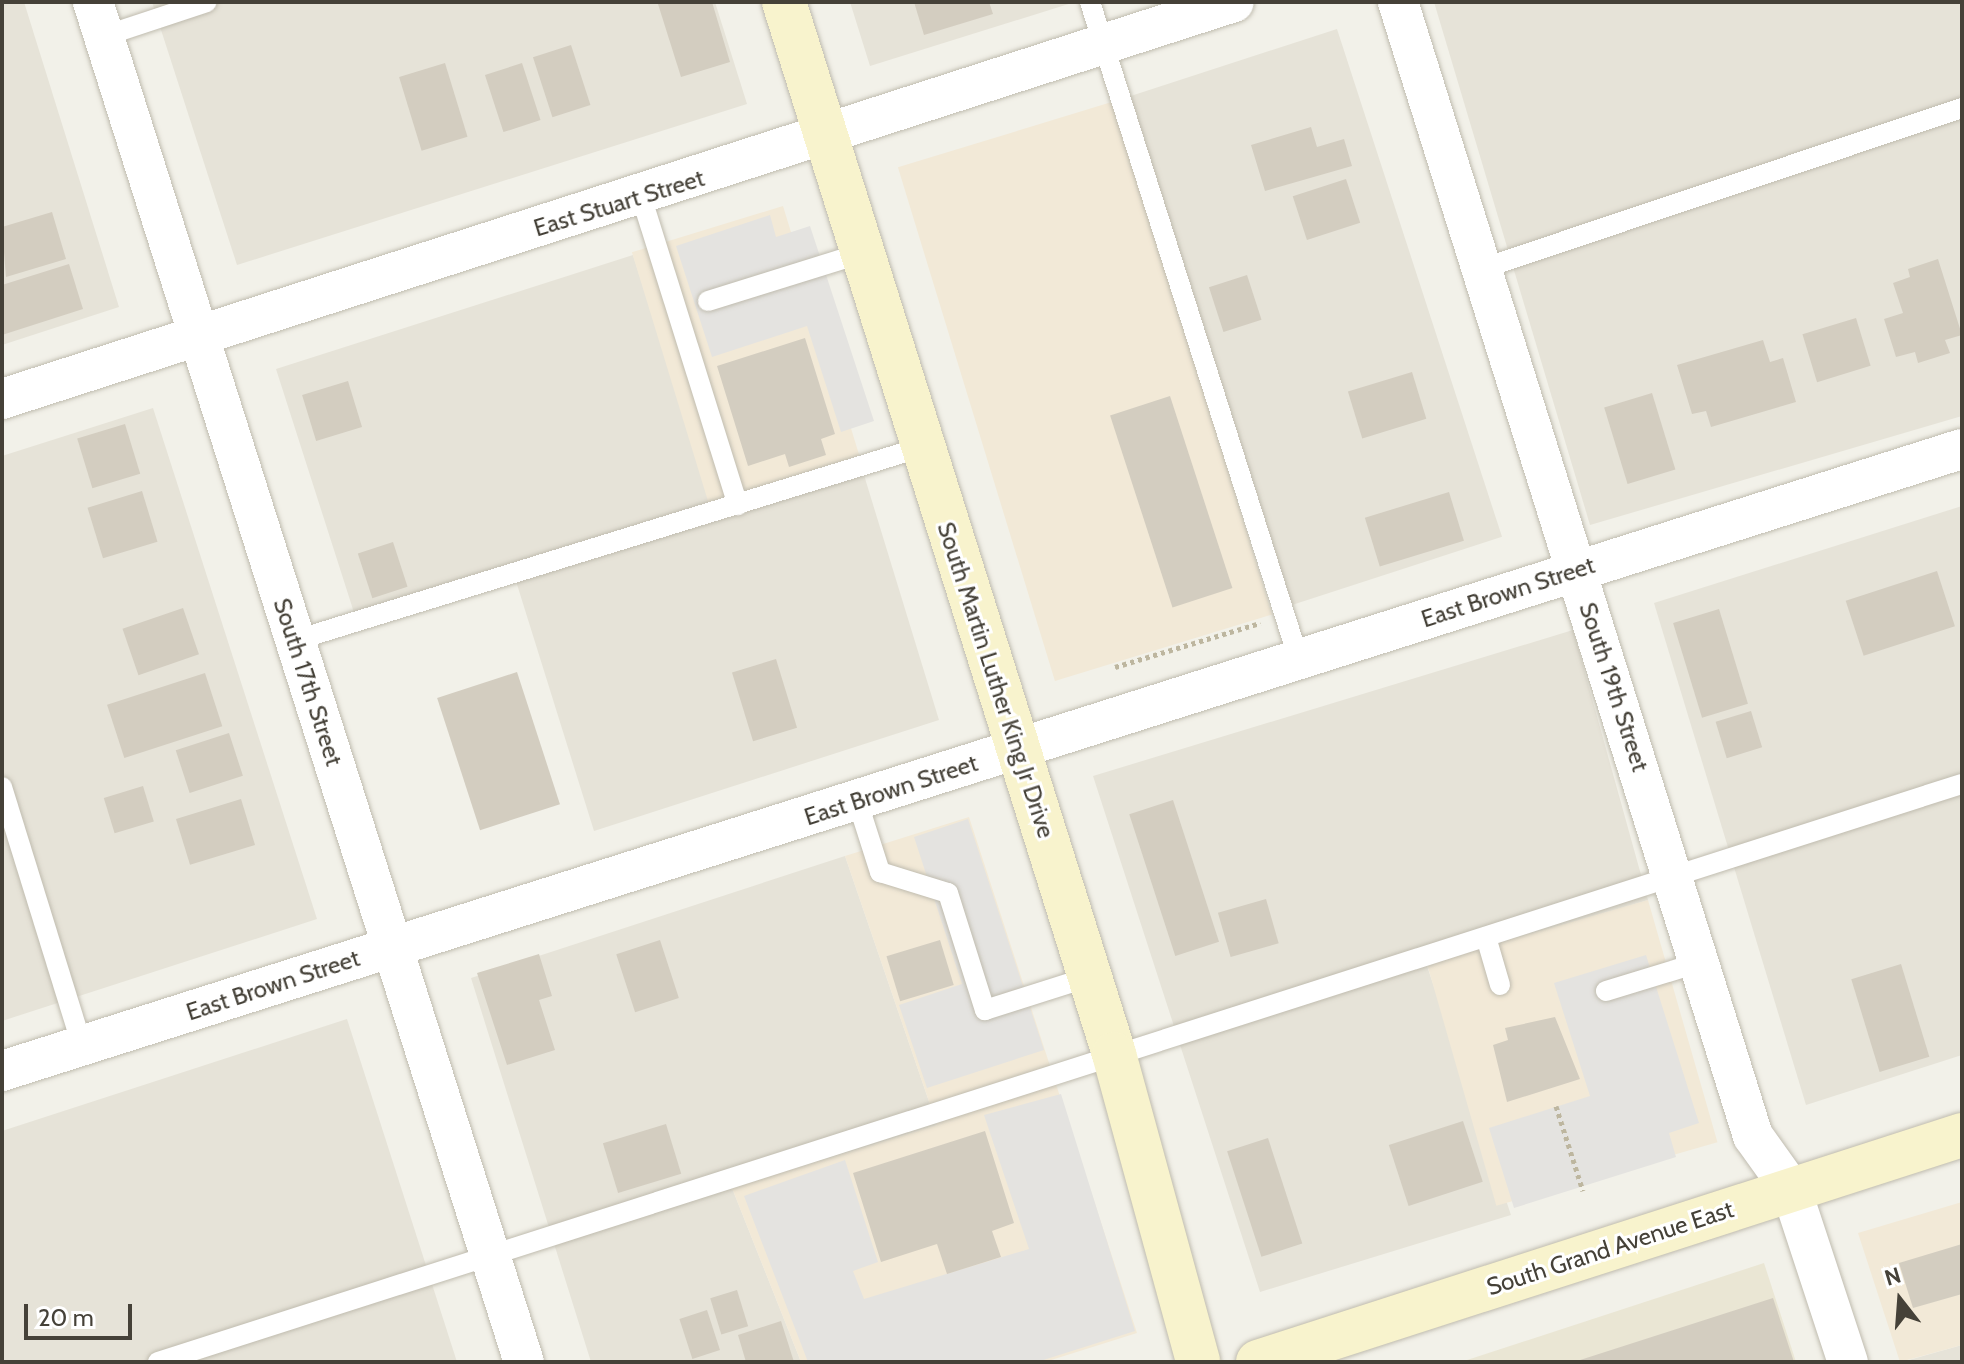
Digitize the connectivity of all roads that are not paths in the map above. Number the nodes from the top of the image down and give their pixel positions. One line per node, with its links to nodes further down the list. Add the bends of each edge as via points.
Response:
1 (207, 2): 6 (lane)
2 (784, 2): 9 (street, South Martin Luther King Jr Drive)
3 (1090, 2): 7 (lane)
4 (1234, 2): 7 (street, East Stuart Street)
5 (1398, 2): 12 (street, South 19th Street)
6 (99, 19): 14 (street, South 17th Street)
7 (1104, 45): 9 (street, East Stuart Street); 21 (lane)
8 (1962, 108): 12 (lane)
9 (824, 136): 10 (street, East Stuart Street); 11 (street, South Martin Luther King Jr Drive)
10 (641, 196): 14 (street, East Stuart Street); 18 (lane)
11 (862, 253): 13 (lane); 16 (street, South Martin Luther King Jr Drive)
12 (1484, 268): 19 (street, South 19th Street)
13 (708, 301)
14 (199, 336): 15 (street, East Stuart Street); 20 (street, South 17th Street)
15 (2, 399)
16 (922, 447): 18 (lane); 22 (street, South Martin Luther King Jr Drive)
17 (1962, 449): 19 (street, East Brown Street)
18 (738, 505): 20 (lane)
19 (1576, 569): 21 (street, East Brown Street); 26 (street, South 19th Street)
20 (293, 641): 28 (street, South 17th Street)
21 (1299, 660): 22 (street, East Brown Street)
22 (1019, 750): 25 (street, East Brown Street); 30 (street, South Martin Luther King Jr Drive)
23 (1962, 784): 26 (lane)
24 (2, 787): 33 (lane)
25 (857, 800): 28 (street, East Brown Street); 30 (lane, via 880,872 948,893 985,1010)
26 (1676, 877): 27 (lane); 29 (street, South 19th Street)
27 (1486, 937): 31 (lane); 34 (lane)
28 (392, 948): 33 (street, East Brown Street); 38 (street, South 17th Street)
29 (1701, 962): 32 (lane); 37 (street, South 19th Street, via 1753,1136)
30 (1089, 977): 34 (street, South Martin Luther King Jr Drive)
31 (1500, 985)
32 (1606, 991)
33 (82, 1046): 35 (street, East Brown Street)
34 (1114, 1054): 38 (lane); 41 (street, South Martin Luther King Jr Drive)
35 (2, 1071)
36 (1962, 1135): 37 (street, South Grand Avenue East)
37 (1791, 1189): 42 (street, South Grand Avenue East); 43 (street, South 19th Street)
38 (490, 1254): 39 (lane); 40 (street, South 17th Street)
39 (158, 1362)
40 (524, 1362)
41 (1198, 1362)
42 (1258, 1362)
43 (1848, 1362)

